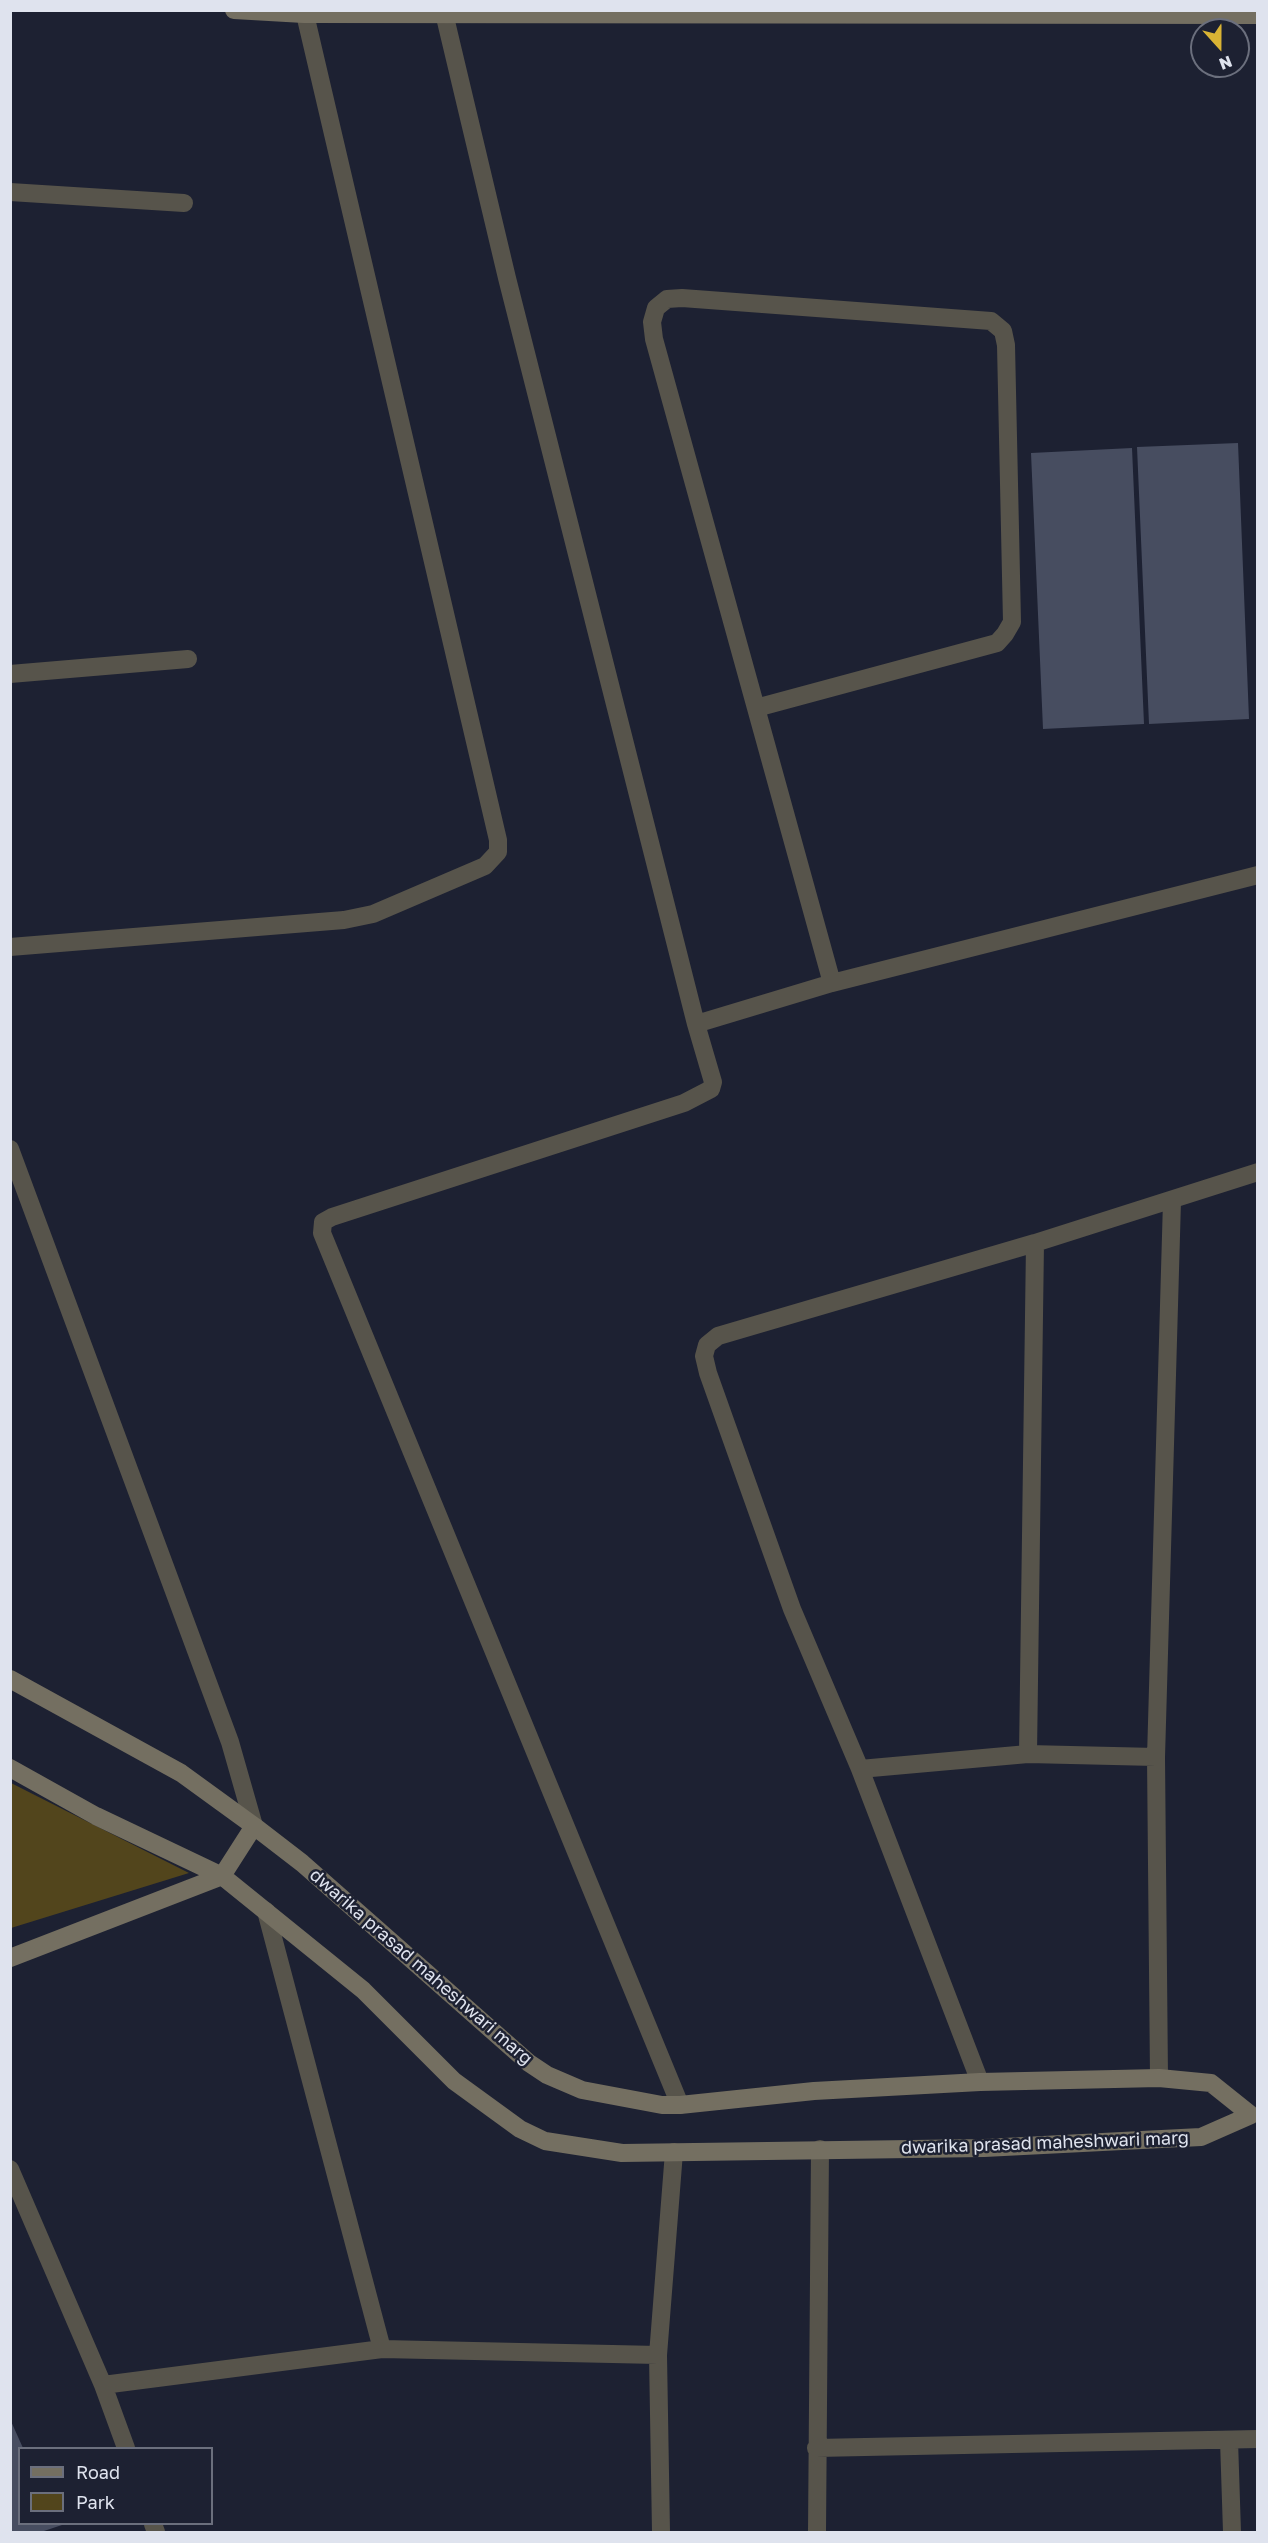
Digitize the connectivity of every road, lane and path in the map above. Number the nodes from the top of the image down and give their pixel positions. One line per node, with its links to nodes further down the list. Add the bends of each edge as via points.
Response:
1 (234, 10): 2 (street)
2 (304, 12): 3 (street); 11 (street, via 498,852 486,866 373,914 344,920)
3 (444, 13): 4 (street); 13 (street)
4 (1257, 15)
5 (10, 192): 6 (street)
6 (184, 202)
7 (188, 659): 8 (street)
8 (10, 674)
9 (756, 708): 9 (street, via 997,644 1005,634 1012,622 1006,345 1003,331 991,321 682,298 667,299 656,308 652,322 654,339); 12 (street)
10 (1257, 875): 12 (street)
11 (10, 947)
12 (832, 983): 13 (street)
13 (696, 1024): 29 (street, via 713,1082 704,1094 322,1222 322,1233)
14 (10, 1149): 23 (street, via 230,1742)
15 (1257, 1172): 16 (street)
16 (1172, 1201): 17 (street); 20 (street)
17 (1035, 1243): 19 (street); 22 (street, via 718,1336 707,1345 704,1356 708,1373 784,1587)
18 (10, 1679): 23 (street, dwarika prasad maheshwari marg, via 181,1773)
19 (1028, 1754): 20 (street); 22 (street)
20 (1156, 1757): 27 (street)
21 (10, 1768): 24 (street, dwarika prasad maheshwari marg, via 96,1816)
22 (860, 1769): 28 (street)
23 (255, 1826): 24 (street); 29 (street, dwarika prasad maheshwari marg, via 547,2075 582,2090)
24 (222, 1876): 25 (street, dwarika prasad maheshwari marg); 26 (street)
25 (266, 1911): 32 (street, dwarika prasad maheshwari marg, via 363,1990 454,2081 520,2129 545,2141 599,2151); 34 (street)
26 (10, 1958)
27 (1159, 2078): 28 (street, dwarika prasad maheshwari marg); 30 (street, dwarika prasad maheshwari marg, via 1211,2082)
28 (980, 2082): 29 (street, dwarika prasad maheshwari marg, via 814,2091)
29 (680, 2105)
30 (1254, 2115): 31 (street, dwarika prasad maheshwari marg, via 1201,2137 984,2148)
31 (820, 2149): 32 (street, dwarika prasad maheshwari marg); 40 (street)
32 (674, 2152): 35 (street)
33 (10, 2169): 36 (street)
34 (382, 2349): 35 (street); 36 (street)
35 (658, 2355): 41 (street)
36 (104, 2385): 39 (street)
37 (1257, 2439): 38 (street)
38 (1229, 2440): 40 (street); 43 (street)
39 (126, 2447)
40 (816, 2448): 42 (street)
41 (661, 2532)
42 (817, 2532)
43 (1232, 2532)

